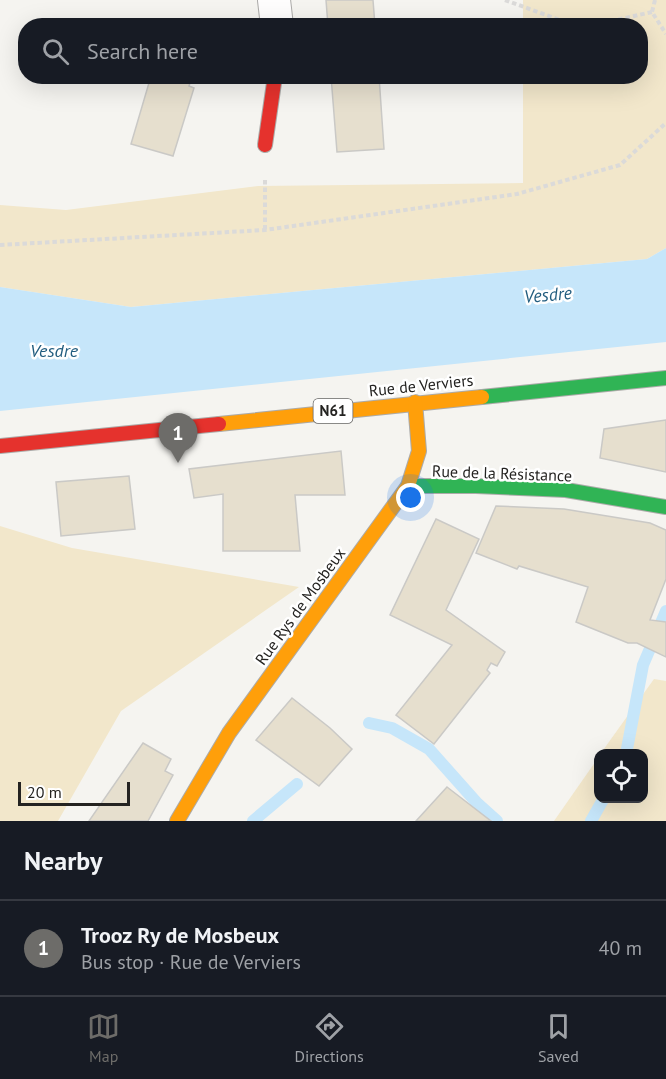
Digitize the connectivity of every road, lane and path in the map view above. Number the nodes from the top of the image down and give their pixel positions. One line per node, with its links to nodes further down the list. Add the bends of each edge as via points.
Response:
1 (274, 0): 5 (street)
2 (505, 0): 6 (path)
3 (655, 0): 4 (path)
4 (652, 12): 7 (path); 8 (path)
5 (276, 18)
6 (554, 18)
7 (625, 18)
8 (666, 34)
9 (274, 84): 11 (main road)
10 (666, 123): 12 (path, via 620,165 517,194)
11 (265, 145): 12 (path)
12 (265, 230): 13 (path)
13 (0, 245)
14 (666, 378): 15 (main road, Rue de Verviers / N61)
15 (415, 402): 16 (main road, Rue de Verviers / N61); 17 (main road, Rue Rys de Mosbeux, via 419,451)
16 (0, 446)
17 (408, 486): 18 (main road, Rue de la Résistance, via 566,490); 19 (main road, Rue Rys de Mosbeux, via 229,733)
18 (666, 507)
19 (177, 821)

